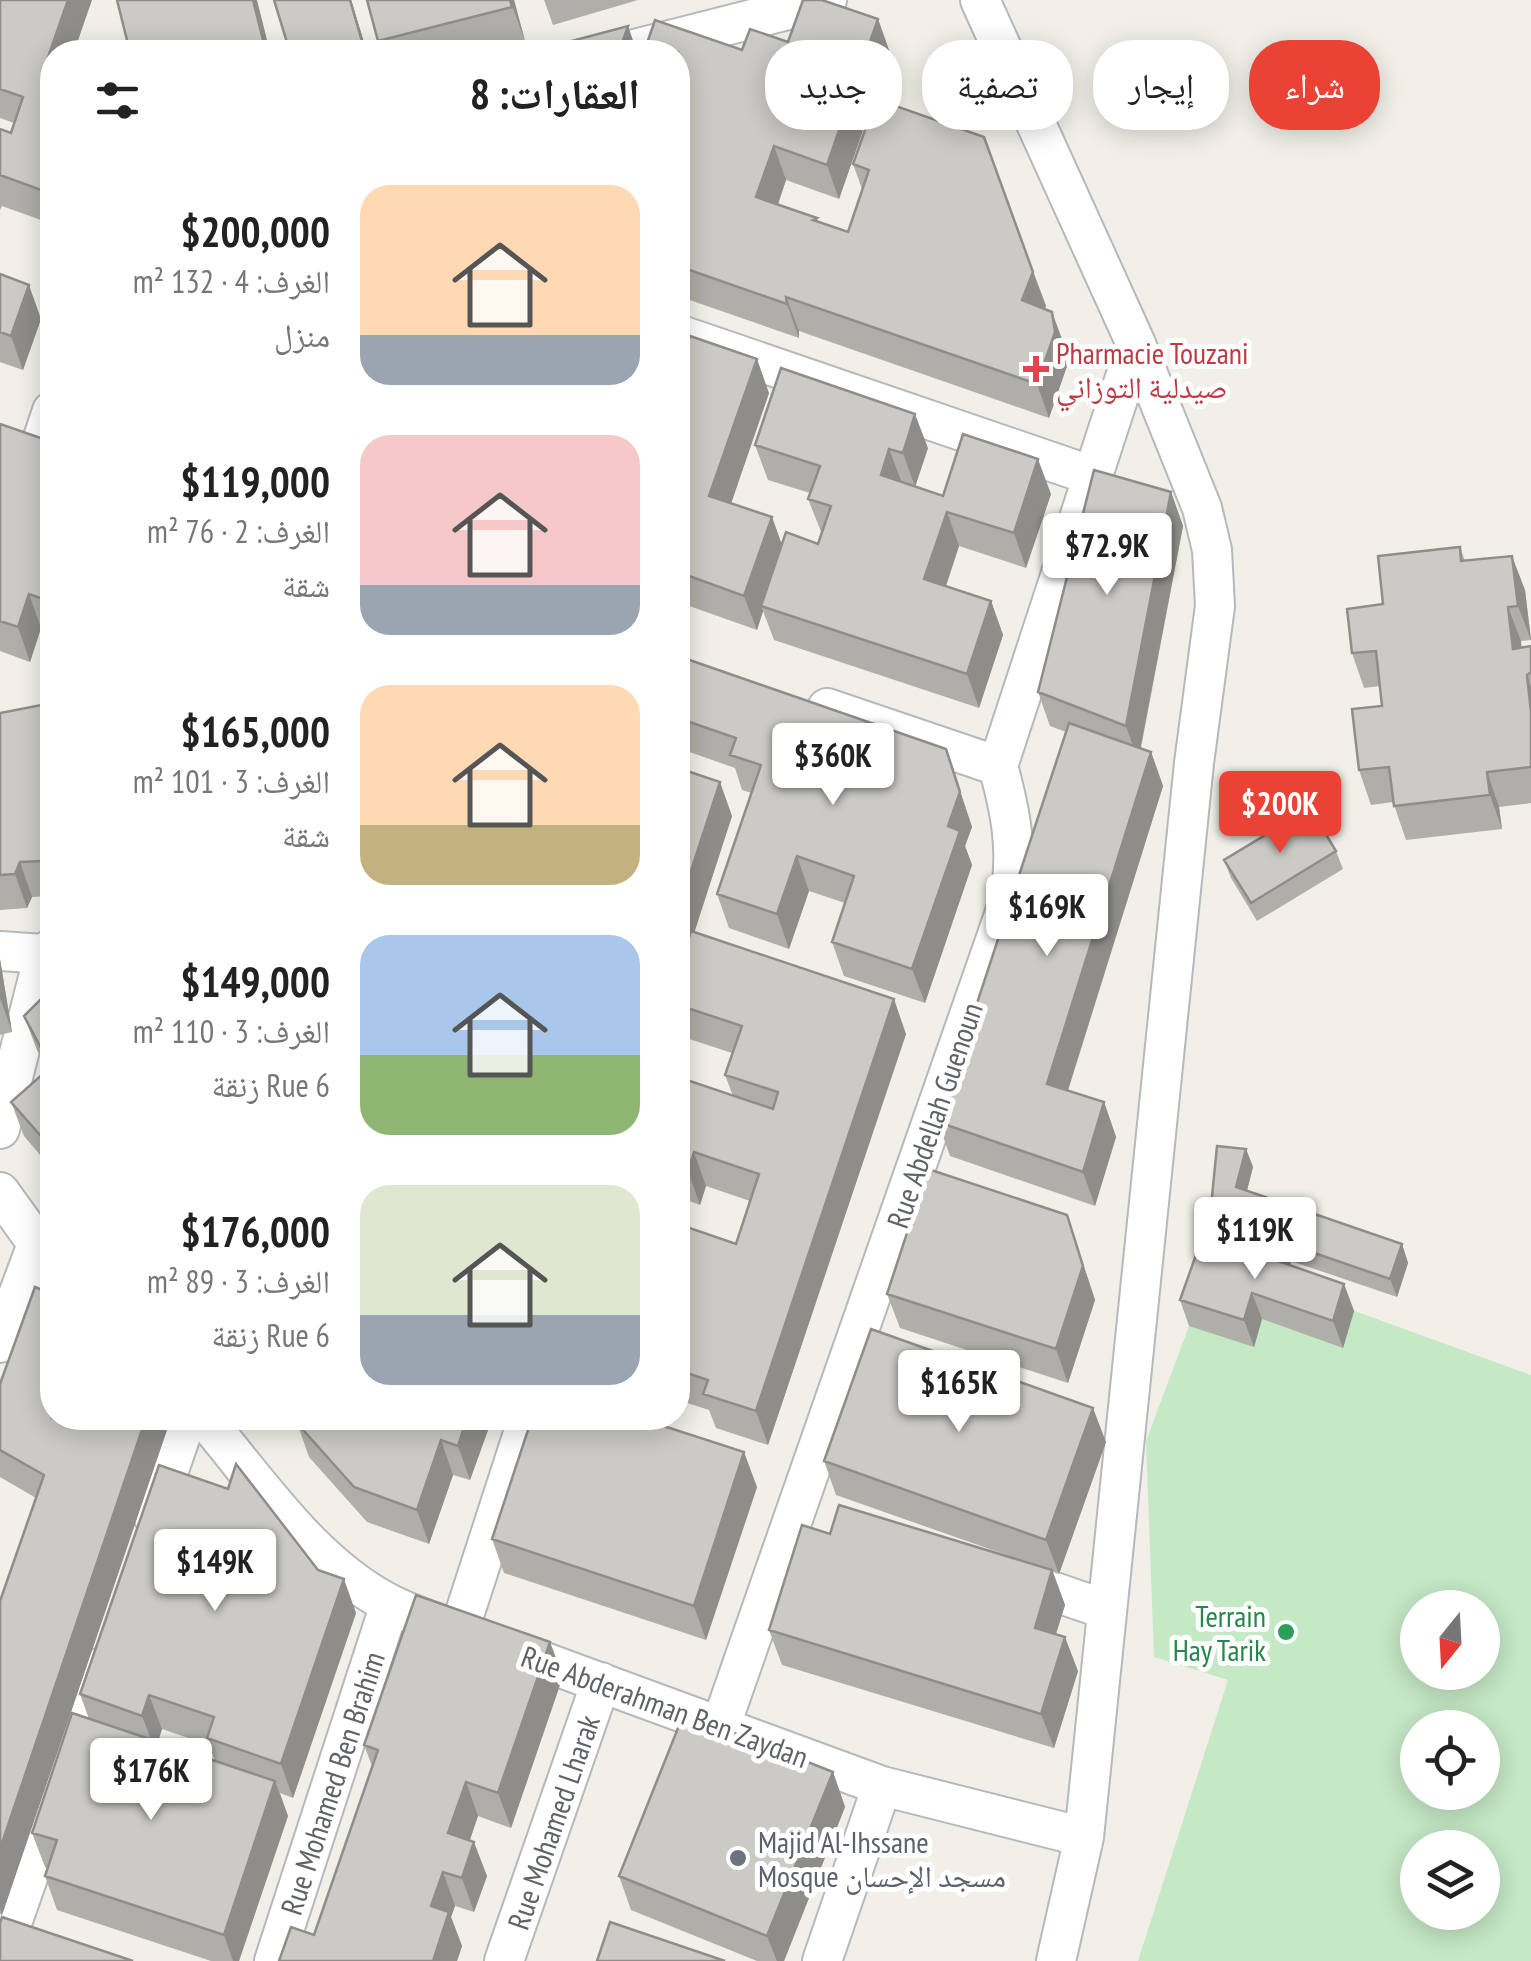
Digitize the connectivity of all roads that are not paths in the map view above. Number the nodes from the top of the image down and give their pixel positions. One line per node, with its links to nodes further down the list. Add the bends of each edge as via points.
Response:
1 (827, 0): 3 (street)
2 (980, 0): 5 (street)
3 (670, 40)
4 (690, 338): 8 (street)
5 (1136, 344): 8 (street); 27 (street, via 1202,508 1215,606)
6 (0, 437): 7 (street)
7 (40, 450)
8 (1090, 475): 10 (street)
9 (790, 696): 10 (street)
10 (998, 766): 22 (street, Rue Abdellah Guenoun, via 1013,823 1010,898)
11 (0, 950): 12 (street)
12 (40, 954)
13 (40, 990): 14 (street)
14 (0, 1129)
15 (0, 1192): 16 (street)
16 (40, 1249)
17 (40, 1263): 18 (street)
18 (0, 1343)
19 (183, 1430): 24 (street)
20 (214, 1430): 26 (street, Rue Abderahman Ben Zaydan, via 303,1536)
21 (524, 1430): 29 (street)
22 (799, 1504): 23 (street); 31 (street, Rue Abdellah Guenoun)
23 (835, 1516)
24 (142, 1549)
25 (980, 1566): 27 (street)
26 (390, 1604): 29 (street, Rue Abderahman Ben Zaydan); 36 (street, Rue Mohamed Ben Brahim)
27 (1106, 1610): 37 (street)
28 (116, 1624): 32 (street)
29 (459, 1632): 30 (street, Rue Abderahman Ben Zaydan)
30 (601, 1682): 31 (street, Rue Abderahman Ben Zaydan); 40 (street, Rue Mohamed Lharak)
31 (721, 1726): 34 (street, Rue Abderahman Ben Zaydan)
32 (78, 1736): 33 (street); 38 (street)
33 (115, 1749)
34 (882, 1786): 37 (street, Rue Abderahman Ben Zaydan); 41 (street)
35 (284, 1807): 36 (street)
36 (322, 1820): 39 (street, Rue Mohamed Ben Brahim)
37 (1084, 1837): 42 (street)
38 (13, 1942)
39 (274, 1961)
40 (504, 1961)
41 (822, 1961)
42 (1056, 1961)

